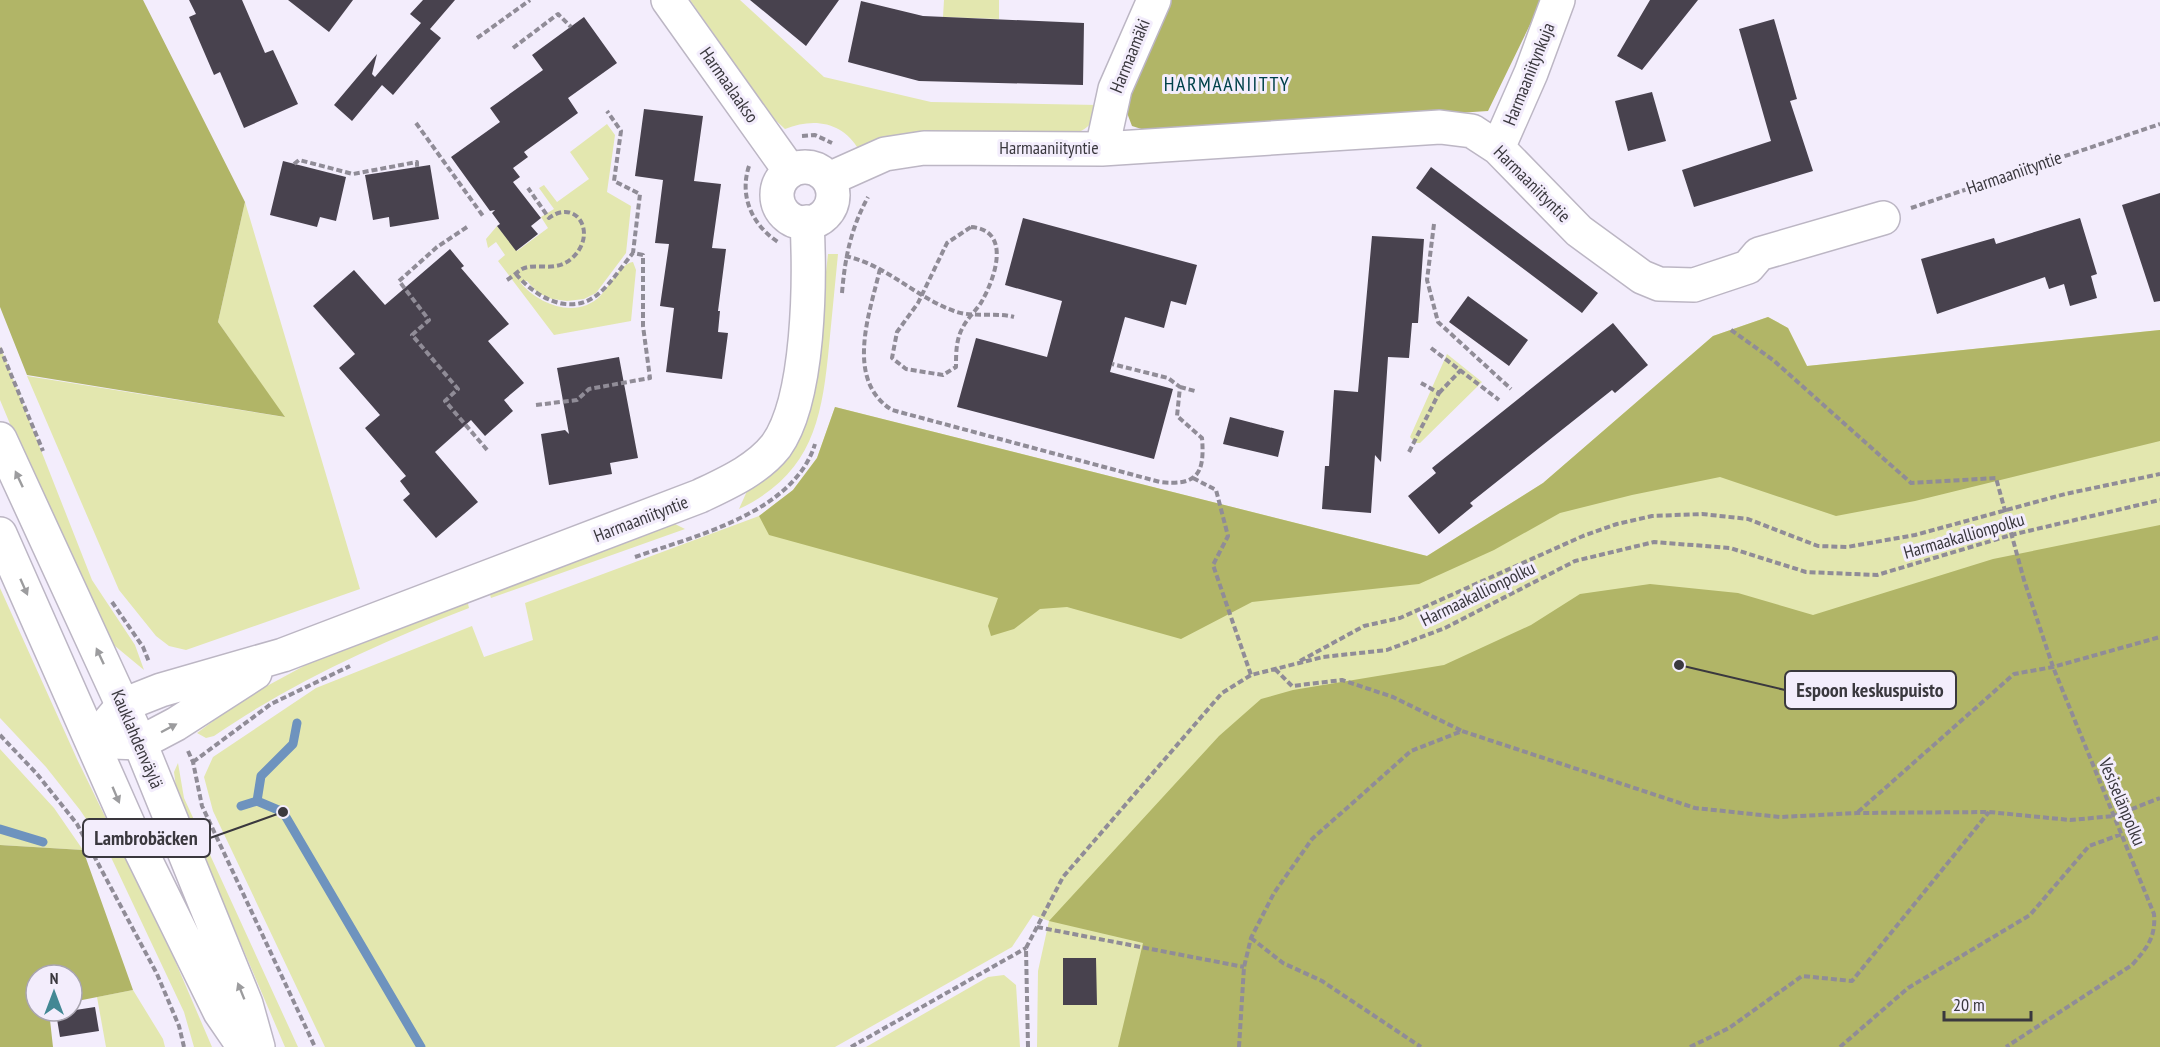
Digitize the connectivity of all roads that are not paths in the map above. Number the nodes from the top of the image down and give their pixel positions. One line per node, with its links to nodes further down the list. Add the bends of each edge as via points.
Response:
1 (668, 0): 6 (street, Harmaalaakso)
2 (1154, 0): 5 (street, Harmaamäki, via 1115,89)
3 (1558, 0): 4 (street, Harmaaniitynkuja)
4 (1498, 148): 5 (street, Harmaaniityntie, via 1472,131 1440,127); 8 (street, Harmaaniityntie, via 1579,231 1642,277 1659,284 1694,285 1748,267 1759,254)
5 (1102, 149): 7 (street, Harmaaniityntie, via 924,148 885,154)
6 (790, 171): 7 (street, via 814,168); 9 (street, via 778,187 778,203 788,217)
7 (829, 179): 9 (street, via 833,196 830,209 816,221)
8 (1883, 218)
9 (807, 222): 12 (street, Harmaaniityntie, via 808,314 791,415 776,446 746,473 700,496)
10 (0, 439): 13 (street, Kauklahdenväylä, one-way to 10)
11 (0, 534): 14 (street, one-way to 14)
12 (283, 655): 13 (street, Harmaaniityntie); 15 (street, Harmaaniityntie, one-way to 12)
13 (123, 705): 14 (street, Harmaaniityntie); 15 (street, Kauklahdenväylä)
14 (93, 741): 15 (street); 16 (street, one-way to 16, via 133,835 220,1012)
15 (140, 743): 17 (street, Kauklahdenväylä, one-way to 15, via 246,1004)
16 (244, 1047)
17 (258, 1047)

